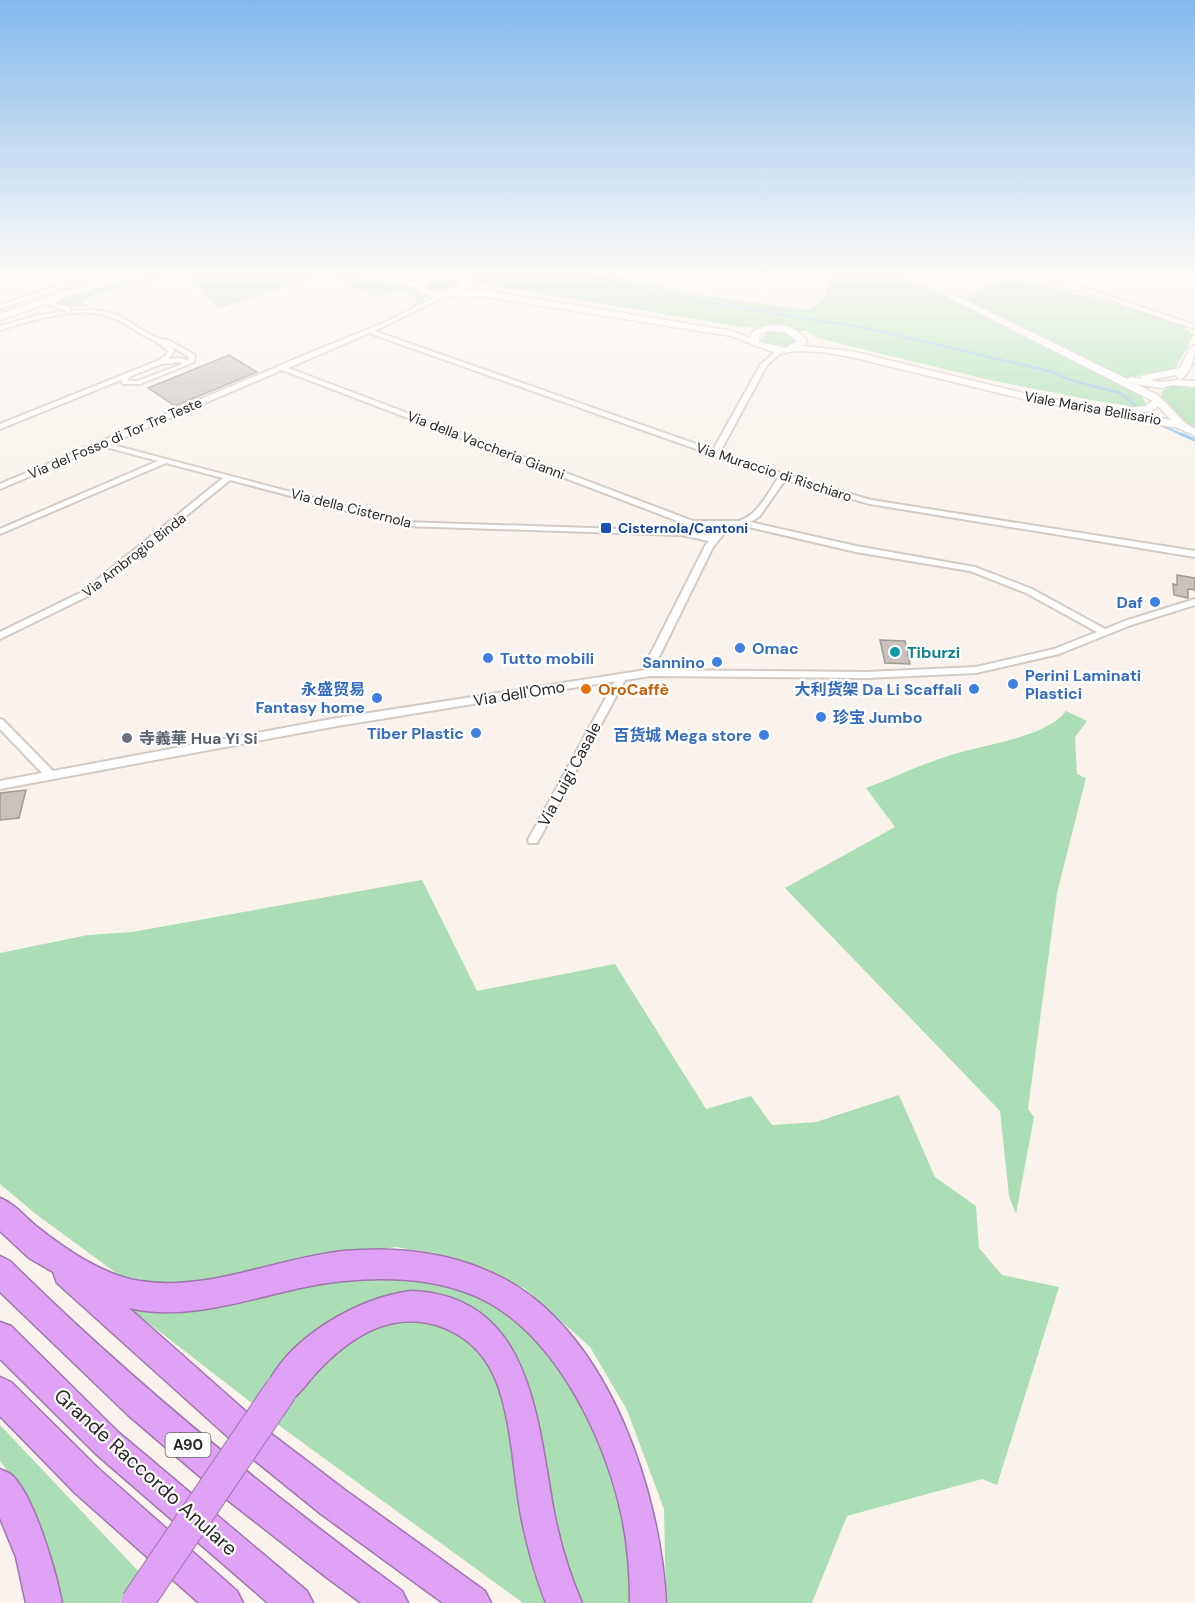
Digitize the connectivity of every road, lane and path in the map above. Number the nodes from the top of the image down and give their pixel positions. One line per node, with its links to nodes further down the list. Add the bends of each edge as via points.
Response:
1 (170, 348): 13 (street, via 170,355)
2 (178, 348): 15 (street, via 191,355 192,361)
3 (327, 348): 16 (street, Via del Fosso di Tor Tre Teste)
4 (416, 348): 29 (street, Via Muraccio di Rischiaro)
5 (761, 348): 14 (street, via 766,355)
6 (771, 348): 11 (main road)
7 (794, 348): 11 (main road, Viale Marisa Bellisario); 25 (main road, Viale Marisa Bellisario, via 851,354 1027,397)
8 (839, 348): 24 (main road, Viale Marisa Bellisario, via 1044,395 1138,411 1150,408)
9 (1055, 348): 24 (main road)
10 (1069, 348): 20 (main road)
11 (781, 350): 14 (street)
12 (1194, 351): 17 (main road); 18 (main road)
13 (157, 363): 15 (street, via 181,360 185,362); 19 (street)
14 (764, 364): 29 (street)
15 (182, 366): 19 (street, via 136,384 125,383)
16 (280, 367): 28 (street, Via del Fosso di Tor Tre Teste); 34 (street, Via della Vaccheria Gianni)
17 (1183, 370): 20 (main road, via 1148,378); 21 (main road)
18 (1195, 374)
19 (127, 375): 26 (street)
20 (1123, 375): 23 (main road)
21 (1173, 382): 22 (main road); 23 (main road)
22 (1195, 384)
23 (1161, 385): 24 (main road, via 1155,390)
24 (1157, 399): 25 (main road)
25 (1181, 425): 27 (main road)
26 (0, 427)
27 (1195, 433)
28 (102, 444): 30 (street, Via della Cisternola); 33 (street, Via del Fosso di Tor Tre Teste)
29 (715, 454): 31 (street, Via Muraccio di Rischiaro)
30 (164, 461): 32 (street, Via della Cisternola); 36 (street)
31 (783, 477): 35 (street, via 758,512); 39 (street, Via Muraccio di Rischiaro, via 901,508)
32 (228, 478): 37 (street, Via della Cisternola, via 410,524); 42 (street, Via Ambrogio Binda, via 85,594)
33 (0, 487)
34 (691, 523): 35 (street, Via della Vaccheria Gianni); 37 (street); 38 (street, Via della Vaccheria Gianni)
35 (742, 523): 38 (street, via 726,527); 41 (street, Via della Vaccheria Gianni, via 980,572 1029,591)
36 (0, 532)
37 (686, 533): 38 (street, Via della Cisternola)
38 (714, 539): 43 (street, via 653,659)
39 (1195, 554)
40 (1195, 602): 41 (street, Via dell'Omo)
41 (1105, 633): 43 (street, Via dell'Omo, via 1014,663 945,673)
42 (0, 636)
43 (650, 673): 44 (street, Via dell'Omo)
44 (622, 677): 46 (street, Via dell'Omo, via 337,722); 48 (street, Via Luigi Casale)
45 (0, 723): 46 (street)
46 (50, 775): 47 (street, Via dell'Omo)
47 (0, 785)
48 (533, 840)
49 (0, 1212): 50 (highway)
50 (29, 1238): 60 (highway, via 259,1444); 62 (highway, via 85,1275 140,1296 194,1295 314,1270 397,1263 452,1274 507,1298 527,1311 555,1341 604,1417 635,1506 646,1563)
51 (0, 1271): 59 (highway, A90, via 57,1330 144,1408)
52 (0, 1337): 58 (highway, Grande Raccordo Anulare, via 107,1443)
53 (0, 1393): 57 (highway, via 87,1481)
54 (0, 1486): 55 (highway, via 27,1542)
55 (44, 1603)
56 (136, 1603): 61 (highway, bridge, via 281,1390 306,1360 347,1327 400,1307 430,1307 456,1316 476,1329 507,1368 548,1554)
57 (225, 1603)
58 (295, 1603)
59 (390, 1603)
60 (473, 1603)
61 (564, 1603)
62 (648, 1603)

